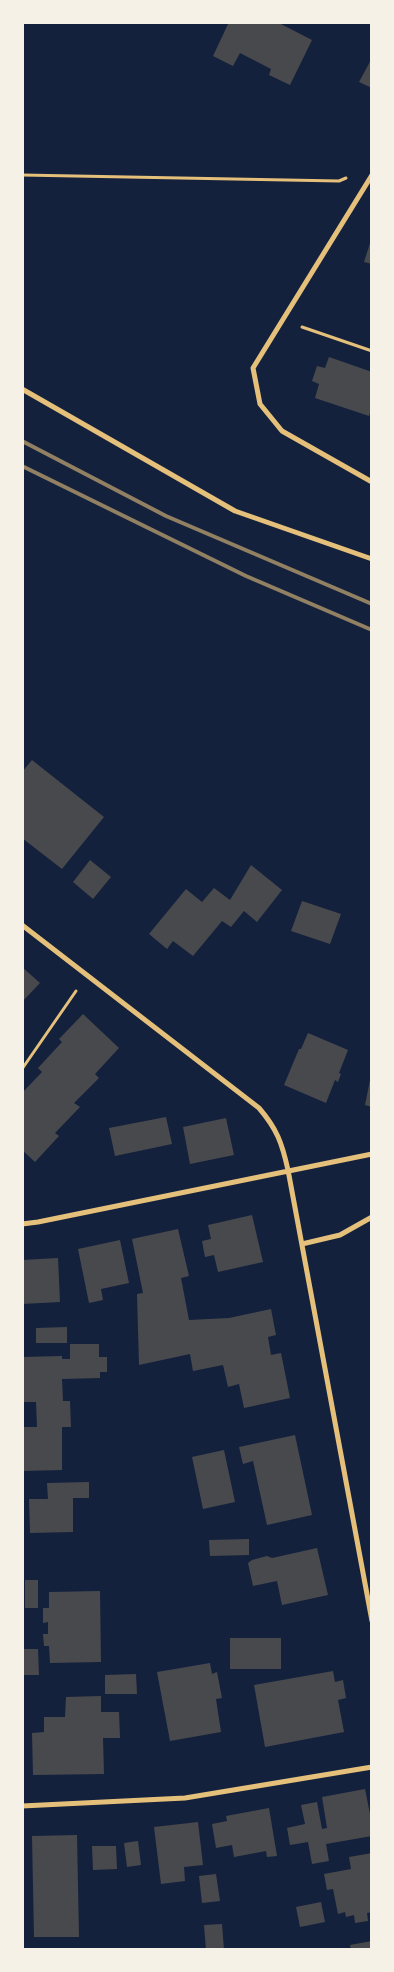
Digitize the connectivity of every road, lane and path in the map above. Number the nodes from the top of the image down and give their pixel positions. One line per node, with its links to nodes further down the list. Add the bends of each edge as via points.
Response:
1 (22, 175): 3 (path, via 339,181)
2 (372, 175): 4 (street)
3 (347, 178)
4 (283, 320): 5 (path); 7 (street, via 253,368 260,404 282,430)
5 (372, 351)
6 (22, 389): 8 (street, via 235,511)
7 (372, 482)
8 (372, 559)
9 (22, 925): 10 (street)
10 (89, 975): 11 (path); 13 (street, via 259,1108 274,1125 283,1145)
11 (22, 1069)
12 (372, 1154): 13 (street)
13 (288, 1170): 15 (street); 16 (street)
14 (372, 1217): 16 (street, via 340,1234)
15 (22, 1224)
16 (302, 1244): 17 (street)
17 (372, 1621)
18 (372, 1767): 19 (street, via 185,1798)
19 (22, 1806)

